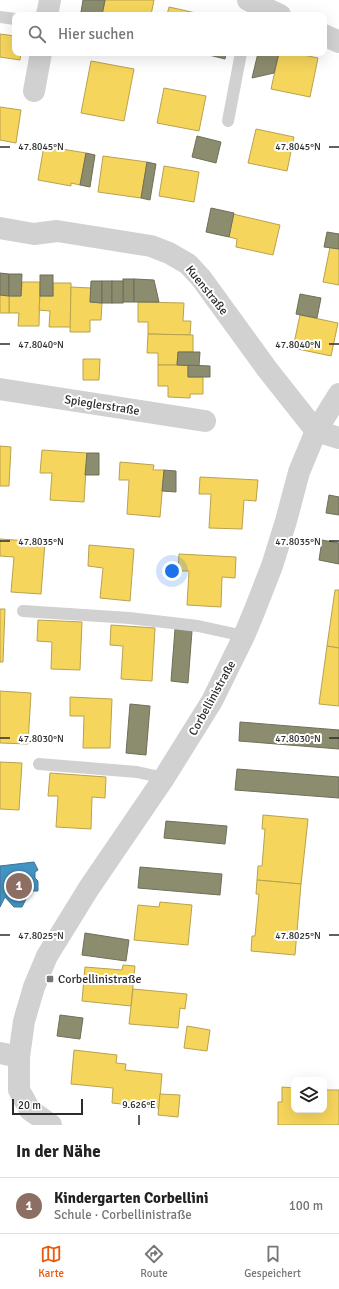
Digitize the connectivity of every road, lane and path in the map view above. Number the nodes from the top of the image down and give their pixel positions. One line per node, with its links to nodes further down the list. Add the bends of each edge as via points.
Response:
1 (50, 0): 3 (street)
2 (253, 4): 4 (street)
3 (48, 12)
4 (273, 12)
5 (0, 17): 6 (lane)
6 (12, 19)
7 (327, 37): 8 (street)
8 (339, 42)
9 (40, 56): 11 (street)
10 (240, 56): 12 (lane)
11 (34, 91)
12 (228, 121)
13 (0, 228): 17 (street, Kuenstraße, via 34,234 57,231 151,246 188,264)
14 (0, 389): 16 (street, Spieglerstraße)
15 (339, 394): 17 (street, Corbellinistraße)
16 (205, 421)
17 (316, 431): 18 (street); 20 (street, Corbellinistraße, via 299,472 272,566)
18 (339, 438)
19 (23, 610): 20 (lane, via 182,624)
20 (244, 636): 22 (street, Corbellinistraße, via 212,701)
21 (39, 764): 22 (lane, via 137,772)
22 (164, 778): 23 (street, Corbellinistraße, via 46,956 24,1021)
23 (9, 1055): 24 (street, Corbellinistraße, via 19,1090 30,1110)
24 (51, 1125)

